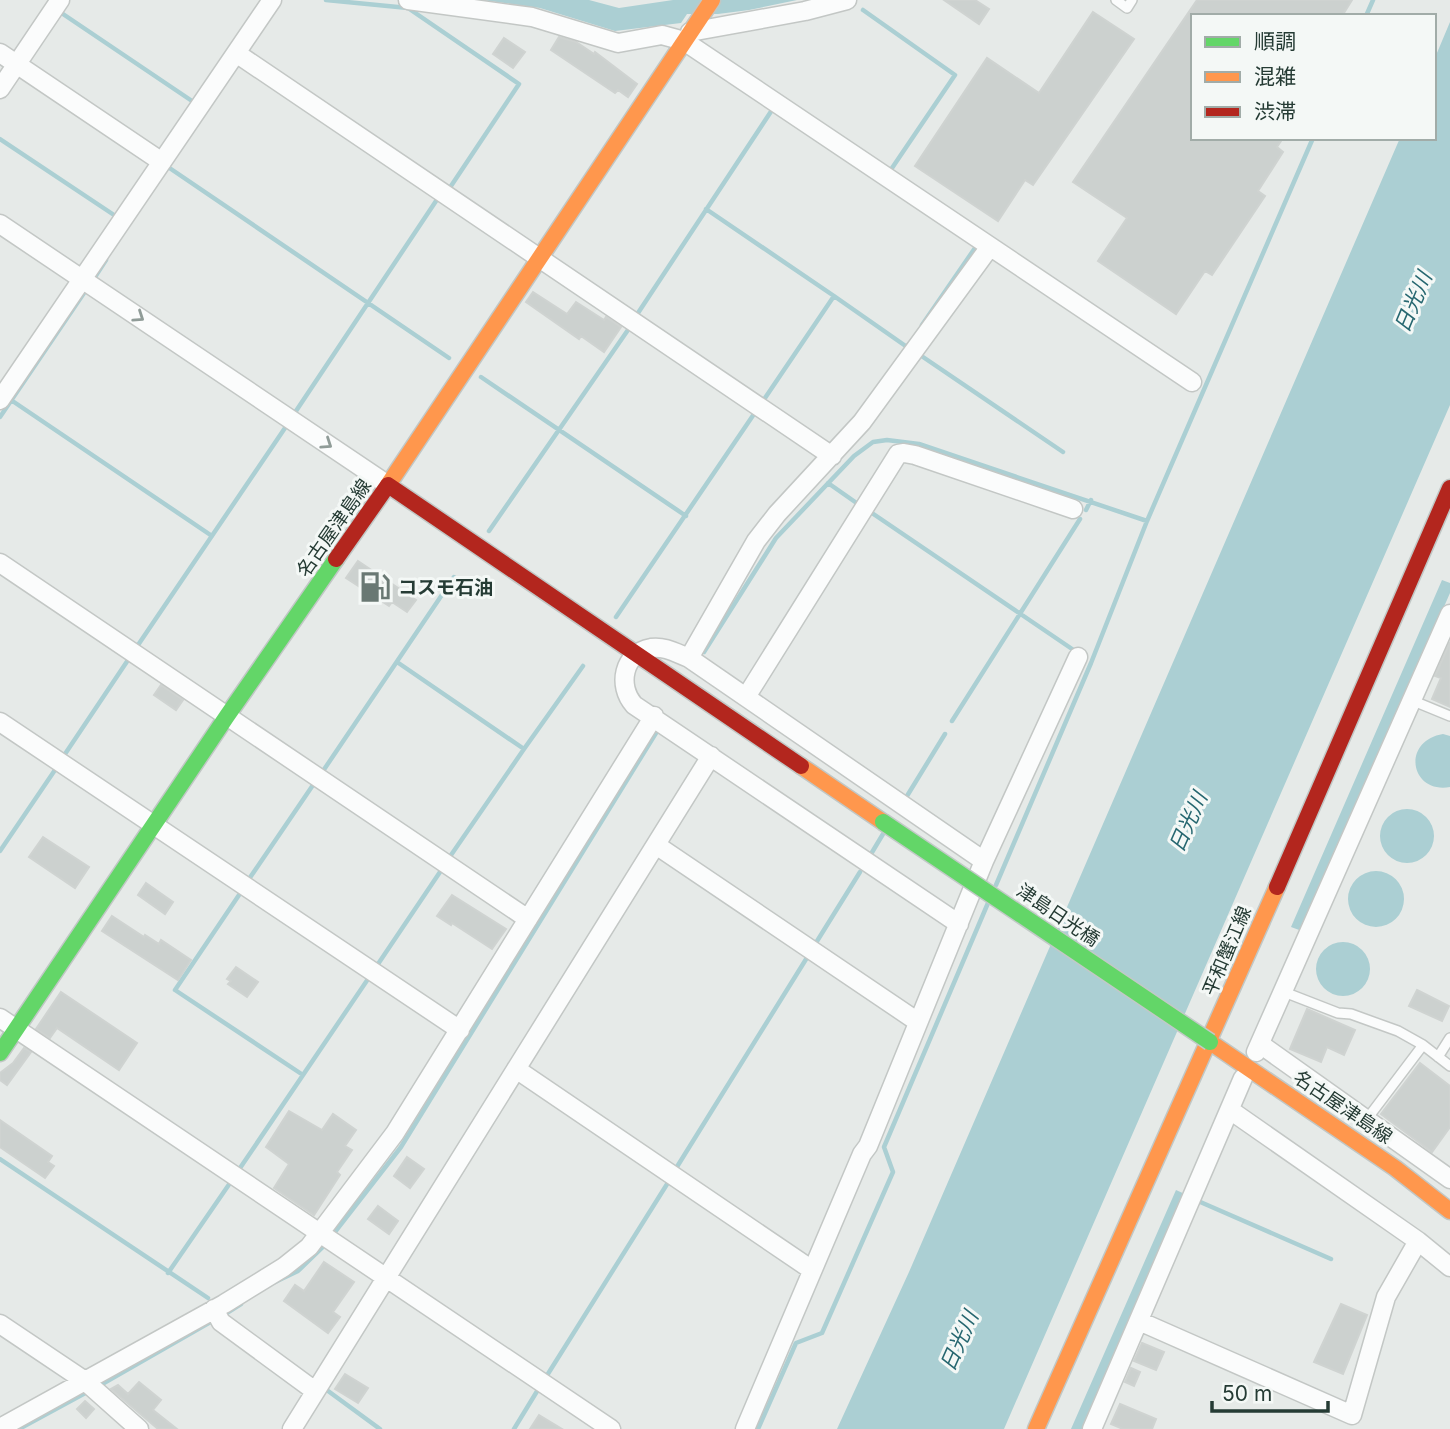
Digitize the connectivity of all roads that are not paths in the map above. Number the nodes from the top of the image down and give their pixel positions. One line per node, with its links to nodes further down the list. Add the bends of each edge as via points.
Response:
1 (60, 0): 11 (street)
2 (272, 0): 10 (street)
3 (408, 0): 8 (street, via 532,17 618,43)
4 (712, 0): 8 (main road)
5 (847, 0): 8 (street)
6 (1116, 0): 7 (lane, via 1127,8)
7 (1132, 0)
8 (690, 32): 15 (street); 16 (main road)
9 (0, 52): 11 (street)
10 (236, 53): 13 (street); 16 (street)
11 (17, 64): 12 (street); 13 (street)
12 (0, 89)
13 (162, 162): 17 (street)
14 (0, 224): 17 (street)
15 (989, 248): 18 (street); 20 (street)
16 (539, 256): 20 (street); 21 (main road)
17 (82, 279): 19 (street); 21 (street, one-way to 21)
18 (1192, 382)
19 (0, 400)
20 (832, 456): 28 (street, via 756,541)
21 (388, 485): 26 (main road, 名古屋津島線); 31 (main road, 名古屋津島線)
22 (1450, 488): 48 (main road, 平和蟹江線)
23 (1073, 509): 29 (street, via 915,455 898,454)
24 (0, 563): 31 (street)
25 (1449, 618): 30 (street)
26 (636, 654): 28 (street, via 651,648 667,649); 32 (street, via 623,679 625,695); 36 (main road, 名古屋津島線)
27 (1078, 657): 39 (street)
28 (689, 658): 29 (street)
29 (746, 697): 39 (street)
30 (1411, 700): 33 (lane); 42 (street)
31 (227, 716): 37 (main road, 名古屋津島線); 40 (street)
32 (654, 716): 35 (street); 40 (street)
33 (1450, 716)
34 (0, 722): 37 (street)
35 (711, 756): 38 (street); 41 (street)
36 (883, 822): 48 (main road, 津島日光橋, bridge)
37 (153, 826): 45 (main road, 名古屋津島線); 46 (street)
38 (656, 845): 44 (street); 53 (street)
39 (984, 861): 41 (street)
40 (528, 919): 46 (street)
41 (959, 924): 44 (street)
42 (1284, 992): 49 (lane, via 1398,1031); 56 (street, via 1258,1048)
43 (0, 1018): 45 (street)
44 (918, 1022): 62 (street)
45 (16, 1029): 50 (main road, 名古屋津島線); 59 (street)
46 (460, 1030): 59 (street)
47 (1450, 1038): 51 (lane)
48 (1210, 1042): 58 (main road, 名古屋津島線); 74 (main road, 平和蟹江線)
49 (1423, 1045): 51 (lane); 56 (lane)
50 (0, 1053)
51 (1438, 1056): 52 (lane)
52 (1450, 1066)
53 (516, 1069): 62 (street); 63 (street)
54 (1243, 1078): 55 (street)
55 (1230, 1110): 60 (street); 65 (street)
56 (1367, 1119): 57 (street)
57 (1449, 1176)
58 (1450, 1211)
59 (328, 1237): 63 (street); 64 (street)
60 (1418, 1241): 61 (street); 65 (street, via 1386,1297 1352,1415)
61 (1450, 1267)
62 (813, 1270): 73 (street)
63 (386, 1276): 68 (street); 72 (street)
64 (217, 1316): 67 (street); 68 (street)
65 (1139, 1321): 75 (street)
66 (0, 1324): 67 (street)
67 (90, 1387): 69 (street); 70 (street)
68 (315, 1391): 71 (street)
69 (0, 1429)
70 (139, 1429)
71 (292, 1429)
72 (611, 1429)
73 (745, 1429)
74 (1035, 1429)
75 (1092, 1429)

